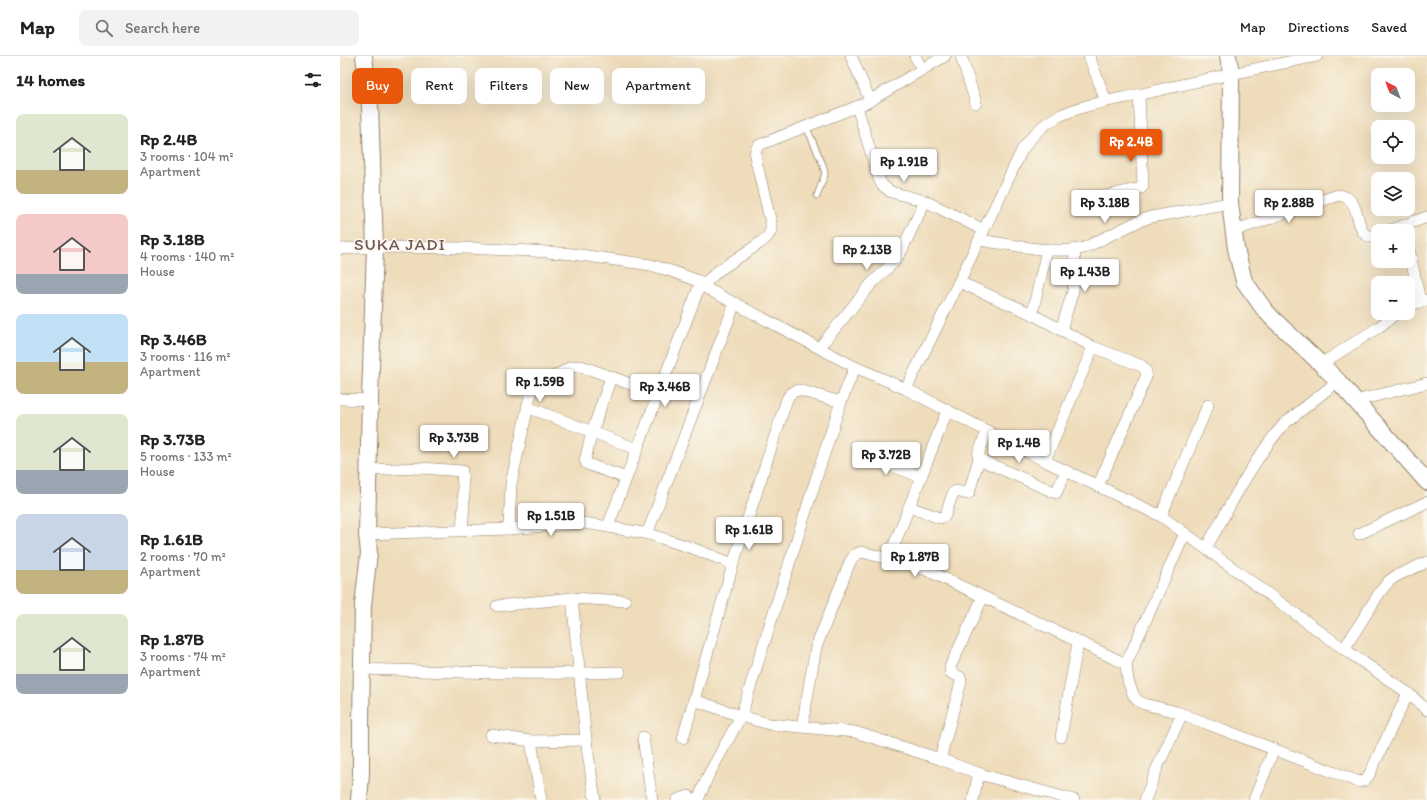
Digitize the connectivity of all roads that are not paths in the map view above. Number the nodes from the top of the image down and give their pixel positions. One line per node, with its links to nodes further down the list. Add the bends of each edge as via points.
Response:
1 (364, 56): 26 (street, via 370,106)
2 (851, 56): 12 (street)
3 (915, 56): 9 (street)
4 (945, 56): 9 (street)
5 (961, 56): 14 (street)
6 (1089, 56): 13 (street)
7 (1228, 56): 10 (street)
8 (1317, 56): 10 (street)
9 (922, 69): 12 (street)
10 (1231, 73): 11 (street); 20 (street)
11 (1139, 94): 13 (street); 18 (street, via 1143,186 1105,196)
12 (870, 100): 15 (street)
13 (1106, 101): 24 (street, via 1056,117 1029,141 1022,150)
14 (976, 103)
15 (857, 107): 16 (street); 19 (street, via 882,185 891,192)
16 (806, 126): 17 (lane, via 825,174); 32 (street, via 762,144 756,149 755,156 771,231 767,238 718,270)
17 (817, 196)
18 (1080, 198)
19 (925, 201): 24 (street); 38 (street, via 895,261 871,284)
20 (1230, 203): 23 (street); 29 (street, via 1151,216)
21 (1427, 217): 22 (street)
22 (1412, 224)
23 (1233, 231): 25 (street, via 1338,195 1345,196 1352,202 1362,230); 40 (street, via 1244,282 1272,318)
24 (982, 235): 28 (street); 31 (street)
25 (1371, 236)
26 (375, 247): 27 (street); 32 (street, via 573,254 651,265); 48 (street)
27 (340, 249)
28 (1047, 250): 29 (street); 35 (street)
29 (1075, 250): 37 (street, via 1074,291)
30 (1415, 268): 33 (street)
31 (959, 282): 35 (street); 45 (street)
32 (702, 284): 34 (street); 46 (street)
33 (1424, 301)
34 (735, 303): 38 (street); 74 (street)
35 (1032, 314): 37 (street)
36 (1388, 320): 40 (street)
37 (1061, 330): 39 (street)
38 (820, 347): 41 (street)
39 (1093, 347): 59 (street); 65 (street, via 1142,366 1147,373)
40 (1322, 364): 43 (street)
41 (855, 367): 45 (street); 50 (street)
42 (611, 377): 46 (street); 52 (street, via 581,366 571,367 536,387 532,391); 55 (street)
43 (1338, 381): 49 (street); 76 (street, via 1277,432 1260,455)
44 (1427, 382): 49 (street)
45 (906, 389): 53 (street)
46 (658, 394): 56 (street)
47 (340, 399): 48 (street)
48 (370, 400): 60 (street)
49 (1355, 401): 64 (street)
50 (841, 402): 79 (street, via 800,390 794,390 790,394); 94 (street)
51 (1208, 405): 68 (street)
52 (527, 407): 55 (street); 70 (street, via 511,484)
53 (947, 411): 54 (street); 62 (street)
54 (987, 431): 58 (street, via 978,453); 59 (street)
55 (592, 432): 56 (street); 63 (street, via 586,463)
56 (637, 449): 63 (street)
57 (859, 453): 62 (street)
58 (979, 458): 61 (street, via 1056,493); 67 (street, via 969,493 953,493 944,517 940,518)
59 (1045, 461): 61 (street)
60 (369, 470): 71 (street, via 421,468 462,471); 73 (street)
61 (1066, 471): 65 (street)
62 (921, 477): 67 (street)
63 (626, 478): 69 (street)
64 (1427, 482)
65 (1098, 486): 68 (street)
66 (1427, 502): 75 (street)
67 (909, 507): 77 (street)
68 (1161, 516): 72 (street)
69 (608, 526): 70 (street, via 585,523); 74 (street)
70 (509, 529): 71 (street)
71 (462, 531): 73 (street)
72 (1185, 533): 76 (street); 86 (street)
73 (367, 534): 87 (street, via 369,553 363,605)
74 (647, 534): 79 (street)
75 (1359, 534)
76 (1206, 548): 85 (street)
77 (889, 558): 80 (street, via 922,568); 95 (street, via 862,552 852,557 816,647)
78 (1427, 562): 85 (street, via 1389,581)
79 (733, 564): 91 (street)
80 (983, 597): 84 (street); 103 (street, via 950,667 951,673 960,677 961,682)
81 (572, 598): 82 (street); 83 (street); 89 (street)
82 (625, 601)
83 (497, 606)
84 (1078, 642): 86 (street); 98 (street)
85 (1344, 649): 90 (street)
86 (1126, 664): 93 (street, via 1131,690 1138,701)
87 (363, 669): 89 (street); 105 (street)
88 (620, 672): 89 (street)
89 (580, 674): 100 (street)
90 (1408, 693): 92 (street); 102 (street, via 1365,780 1352,780)
91 (694, 700): 94 (street); 99 (street)
92 (1427, 710)
93 (1182, 714): 102 (street); 114 (street)
94 (741, 716): 95 (street, via 769,724); 111 (street, via 708,776)
95 (802, 727): 103 (street, via 855,732)
96 (491, 736): 101 (street)
97 (642, 737): 108 (street)
98 (1061, 737)
99 (683, 738)
100 (586, 740): 101 (street); 107 (street)
101 (531, 741): 106 (street)
102 (1274, 748): 115 (street)
103 (940, 758): 104 (street)
104 (979, 773): 112 (street); 113 (street)
105 (359, 800)
106 (541, 800)
107 (595, 800)
108 (652, 800)
109 (677, 800): 110 (street, via 689,796)
110 (694, 800)
111 (698, 800)
112 (973, 800)
113 (1074, 800)
114 (1145, 800)
115 (1254, 800)

